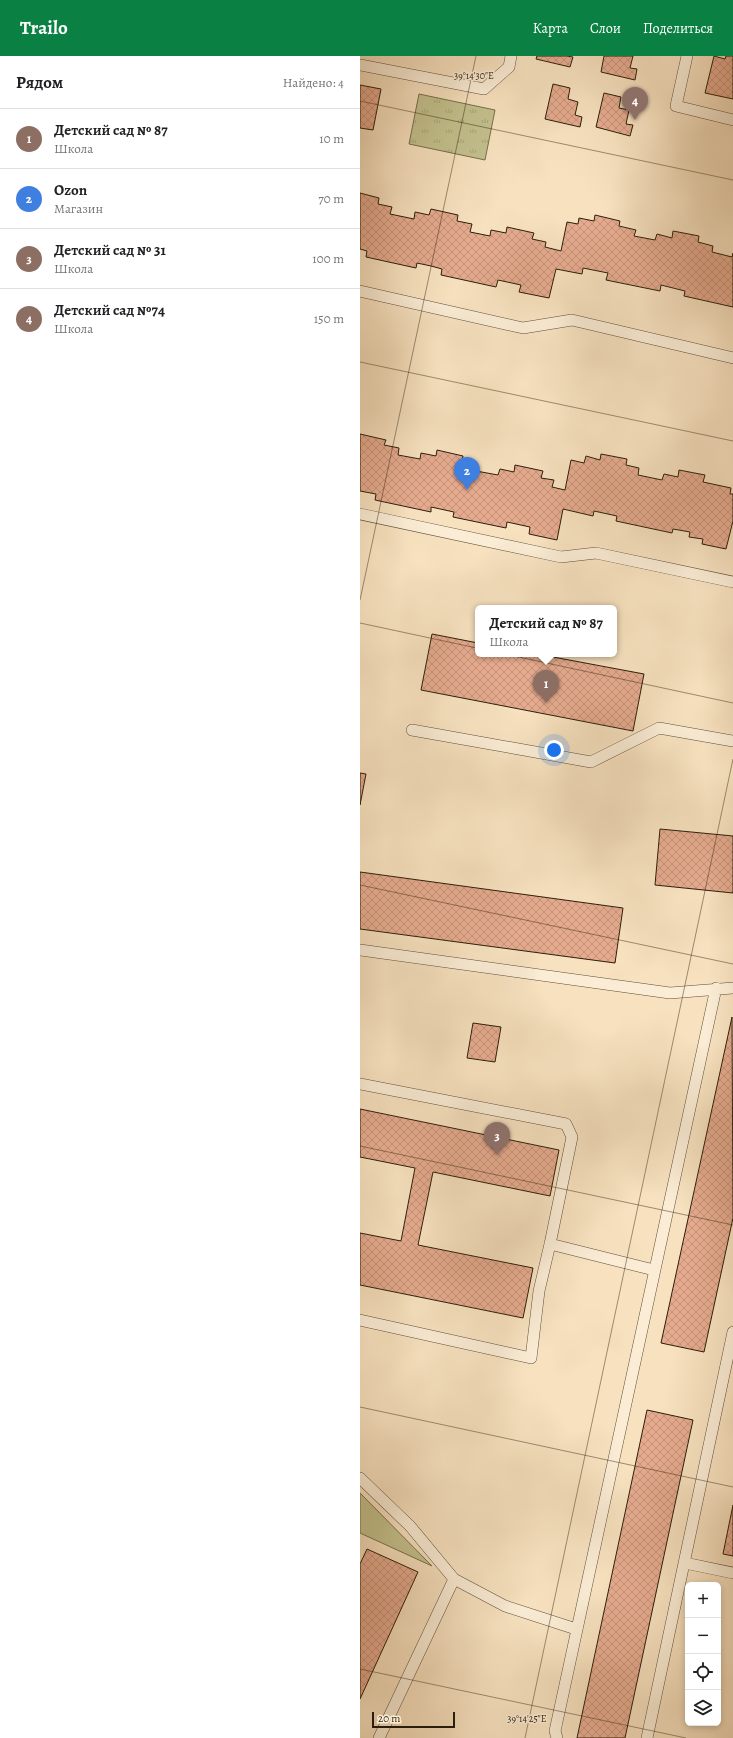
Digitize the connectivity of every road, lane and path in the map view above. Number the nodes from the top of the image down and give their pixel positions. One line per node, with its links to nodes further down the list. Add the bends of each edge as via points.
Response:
1 (512, 56): 3 (lane, via 509,67 484,89)
2 (687, 56): 4 (lane, via 676,106)
3 (360, 65)
4 (733, 120)
5 (360, 291): 6 (lane, via 523,328 572,320)
6 (733, 358)
7 (360, 514): 8 (lane, via 561,557 596,553)
8 (733, 582)
9 (412, 730): 10 (lane, via 590,762 659,728)
10 (733, 741)
11 (360, 950): 12 (lane, via 670,993)
12 (716, 988): 13 (lane); 16 (lane)
13 (733, 988)
14 (360, 1084): 15 (lane, via 566,1124 572,1137)
15 (550, 1244): 16 (lane); 17 (lane, via 539,1291 531,1358)
16 (654, 1270): 23 (lane)
17 (360, 1320)
18 (733, 1332): 20 (lane)
19 (360, 1478): 22 (lane, via 410,1526)
20 (685, 1563): 21 (lane); 26 (lane)
21 (733, 1574)
22 (454, 1578): 23 (lane, via 505,1606); 24 (lane)
23 (576, 1630): 25 (lane, via 555,1731)
24 (379, 1738)
25 (557, 1738)
26 (647, 1738)

